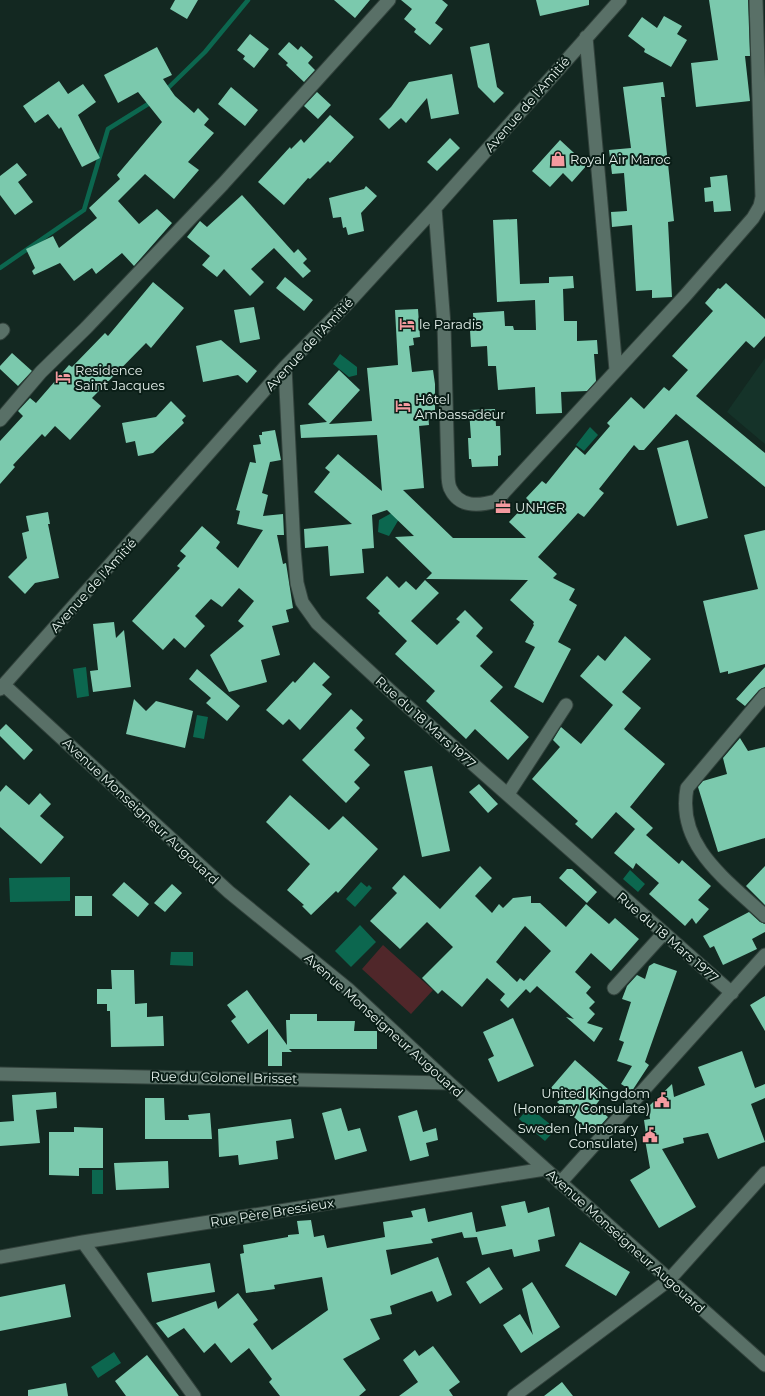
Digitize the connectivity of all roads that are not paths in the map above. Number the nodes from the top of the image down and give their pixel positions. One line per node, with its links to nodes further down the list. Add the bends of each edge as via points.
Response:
1 (390, 0): 8 (street, via 223,184 41,372)
2 (620, 0): 4 (street, Avenue de l'Amitié)
3 (756, 0): 7 (street, via 762,197 760,206 753,218 685,296)
4 (586, 37): 5 (street, Avenue de l'Amitié); 7 (street)
5 (435, 208): 6 (street, Avenue de l'Amitié); 7 (street, via 444,325 448,472 450,488 457,496 468,504 480,506 496,501)
6 (286, 367): 9 (street, Avenue de l'Amitié); 12 (street, Rue du 18 Mars 1977, via 294,550 297,583 302,602 317,623)
7 (616, 370)
8 (0, 420)
9 (2, 687): 19 (street, Avenue Monseigneur Augouard, via 229,892 348,989)
10 (765, 695): 13 (street, via 687,788 684,804 686,823 709,863)
11 (566, 705): 12 (street)
12 (508, 794): 14 (street, Rue du 18 Mars 1977)
13 (765, 916)
14 (663, 934): 16 (street); 17 (street, Rue du 18 Mars 1977)
15 (765, 955): 17 (street)
16 (614, 988)
17 (732, 993): 22 (street)
18 (0, 1074): 19 (street, Rue du Colonel Brisset)
19 (449, 1083): 20 (street, Avenue Monseigneur Augouard)
20 (545, 1169): 22 (street, Avenue Monseigneur Augouard); 23 (street, Rue Père Bressieux)
21 (765, 1173): 25 (street)
22 (560, 1183): 25 (street, Avenue Monseigneur Augouard)
23 (83, 1242): 24 (street, Rue Père Bressieux); 27 (street)
24 (0, 1256)
25 (669, 1280): 26 (street, Avenue Monseigneur Augouard); 28 (street)
26 (765, 1365)
27 (194, 1396)
28 (514, 1396)

